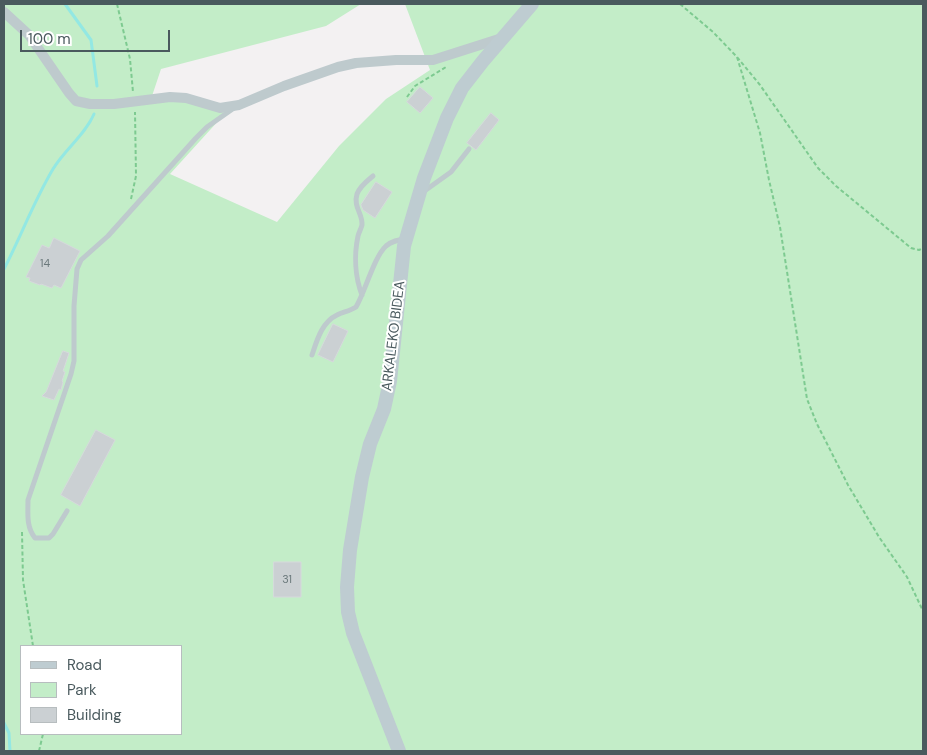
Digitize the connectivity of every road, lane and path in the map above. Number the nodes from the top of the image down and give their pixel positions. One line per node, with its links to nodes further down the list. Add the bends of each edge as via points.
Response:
1 (532, 4): 4 (street, ARKALEKO BIDEA)
2 (680, 4): 5 (path)
3 (4, 12): 8 (street, via 28,35 76,100 90,104 114,104 170,97 220,108)
4 (502, 38): 8 (street, via 433,60 396,60 338,67); 11 (street, ARKALEKO BIDEA, via 458,96)
5 (737, 57): 13 (path, via 818,168 911,248); 18 (path, via 760,134 780,227 807,399 848,484 879,537 907,576)
6 (447, 66): 7 (path, via 415,86)
7 (406, 96)
8 (239, 105): 16 (lane, via 196,138 77,269 74,361 28,500 30,532 35,538 48,538)
9 (469, 149): 11 (lane, via 451,172)
10 (373, 176): 14 (lane, via 362,185 357,195 356,208 362,224 356,266)
11 (418, 195): 12 (street, ARKALEKO BIDEA)
12 (406, 239): 14 (lane, via 394,241 386,247); 22 (street, ARKALEKO BIDEA, via 390,381 362,477 346,587 352,633)
13 (923, 248)
14 (362, 295): 15 (lane, via 356,308 326,323)
15 (312, 355)
16 (68, 511)
17 (23, 526): 19 (path, via 23,580)
18 (923, 611)
19 (33, 645)
20 (43, 735): 21 (path)
21 (39, 751)
22 (399, 751)

